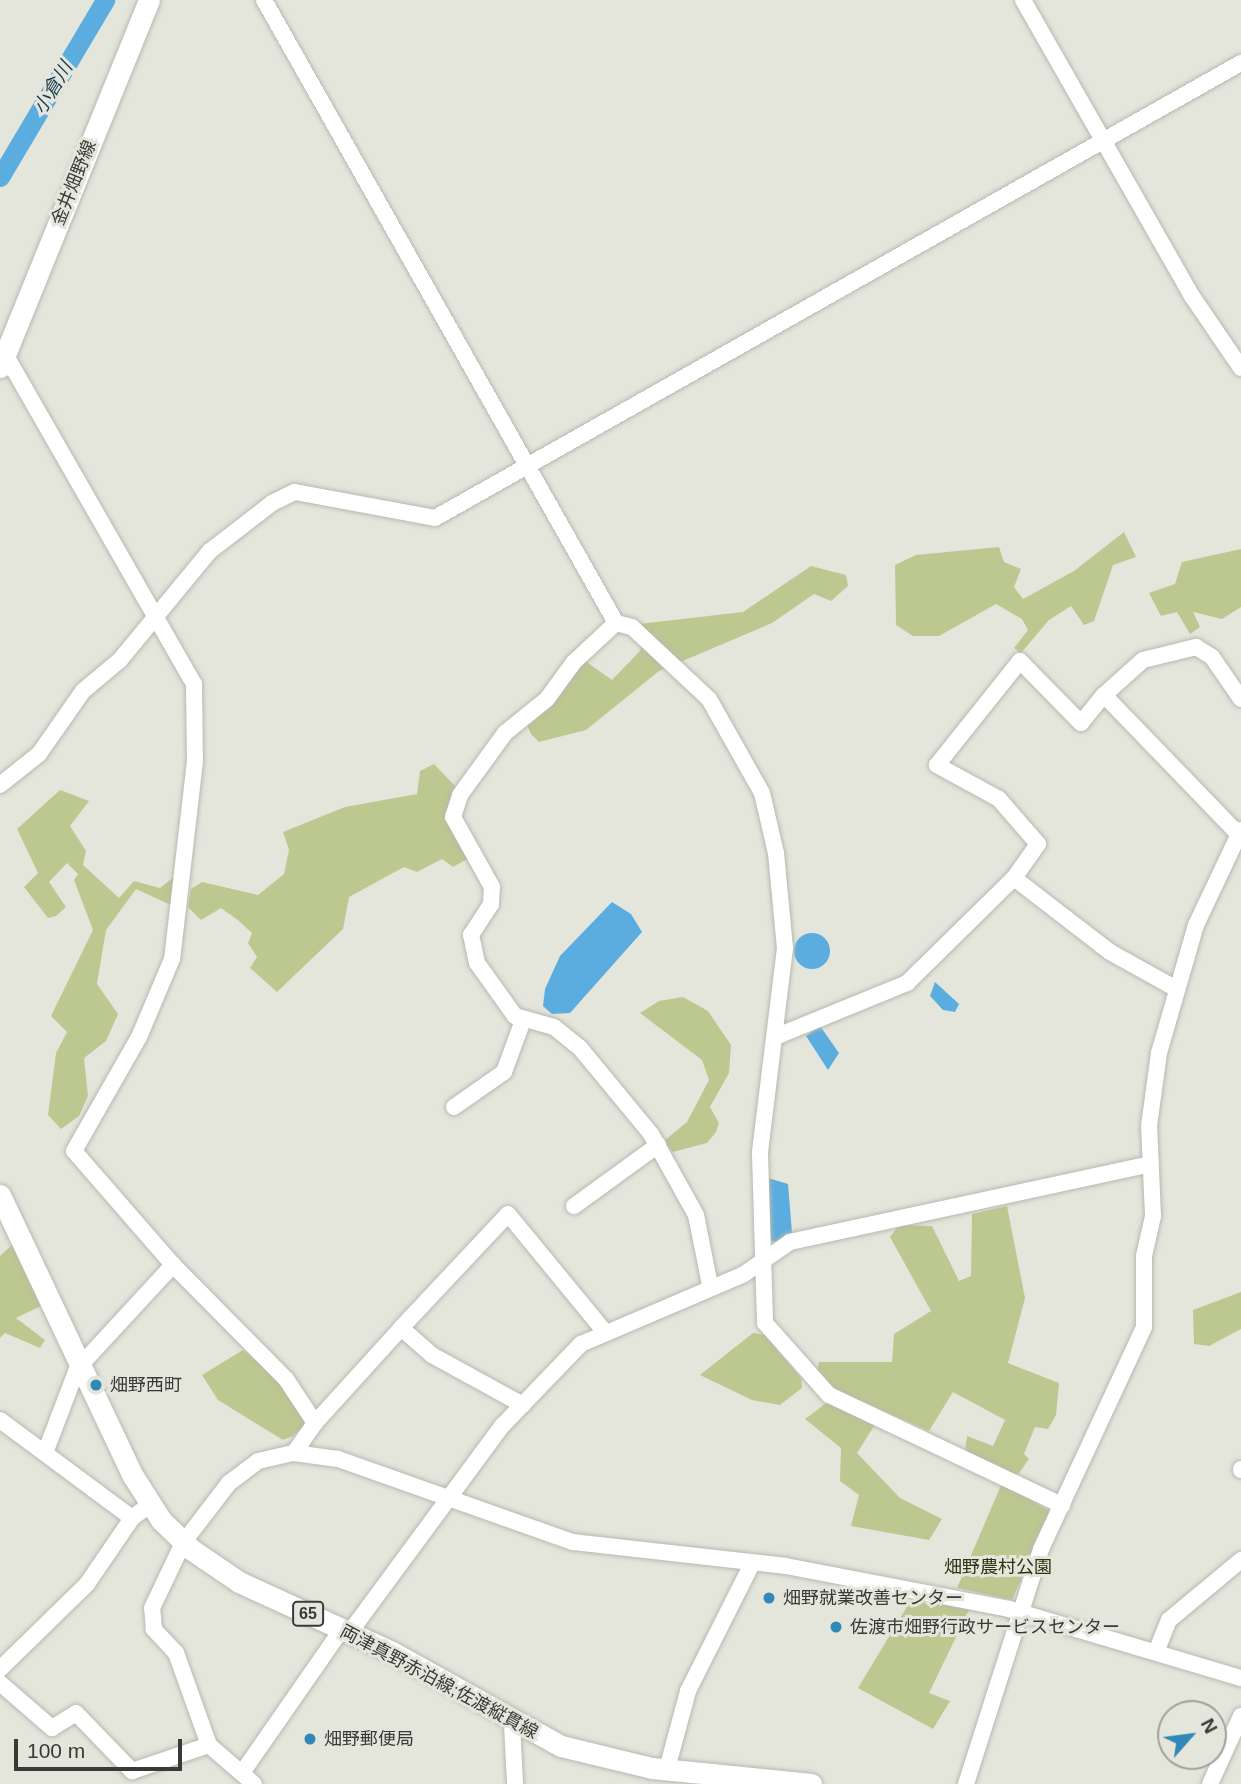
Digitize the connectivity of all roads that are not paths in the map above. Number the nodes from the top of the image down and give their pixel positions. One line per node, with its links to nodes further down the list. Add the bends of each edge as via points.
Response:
1 (149, 0): 6 (main road, 金井畑野線)
2 (264, 0): 8 (street)
3 (1023, 0): 5 (street)
4 (1241, 63): 5 (street)
5 (1103, 142): 7 (street); 8 (street)
6 (3, 360): 9 (street)
7 (1241, 368)
8 (527, 467): 9 (street, via 435,519 295,492 210,551); 10 (street)
9 (158, 614): 13 (street, via 83,691 39,754); 26 (street, via 194,684 195,761 173,959 139,1037 74,1151)
10 (616, 623): 18 (street, via 574,662 547,699 505,733 455,806 453,817 493,896 471,935 477,963); 19 (street, via 632,627 709,699 762,793 785,925)
11 (1104, 695): 12 (street, via 1143,660 1196,648 1212,657); 14 (street); 16 (street, via 1082,723 1020,661 938,760 937,765 999,799 1038,844)
12 (1241, 699)
13 (0, 785)
14 (1240, 832): 15 (street)
15 (1236, 856): 17 (street)
16 (1014, 878): 17 (street, via 1110,952); 19 (street, via 907,983)
17 (1173, 987): 22 (street, via 1149,1126)
18 (523, 1023): 20 (street, via 504,1072); 21 (street, via 543,1022 579,1048)
19 (775, 1037): 25 (street, via 760,1153)
20 (454, 1107)
21 (658, 1145): 24 (street); 27 (street, via 696,1215)
22 (1151, 1164): 25 (street, via 790,1242); 38 (street, via 1143,1327)
23 (0, 1195): 30 (main road, 両津真野赤泊線;佐渡縦貫線 / 65)
24 (574, 1206)
25 (759, 1262): 27 (street); 38 (street, via 765,1323 816,1387)
26 (173, 1265): 30 (street); 33 (street, via 286,1379)
27 (710, 1284): 29 (street)
28 (401, 1328): 29 (street, via 508,1214); 31 (street, via 432,1355); 33 (street)
29 (604, 1331): 31 (street, via 581,1344)
30 (80, 1364): 34 (street); 37 (main road, 両津真野赤泊線;佐渡縦貫線 / 65)
31 (523, 1405): 36 (street)
32 (0, 1420): 34 (street)
33 (315, 1423): 35 (street)
34 (45, 1453): 39 (street)
35 (294, 1453): 36 (street, via 338,1460); 40 (street, via 243,1470)
36 (448, 1501): 42 (street, via 573,1542); 44 (street)
37 (149, 1505): 39 (street); 40 (main road, 両津真野赤泊線;佐渡縦貫線 / 65)
38 (1062, 1505): 43 (street)
39 (132, 1518): 46 (street, via 87,1584)
40 (183, 1543): 44 (main road, 両津真野赤泊線;佐渡縦貫線 / 65, via 239,1582); 51 (street, via 154,1597 151,1622 176,1653)
41 (1241, 1560): 45 (street, via 1169,1620)
42 (753, 1562): 43 (street); 53 (street, via 688,1692)
43 (1021, 1612): 45 (street); 57 (street)
44 (346, 1630): 50 (main road, 両津真野赤泊線;佐渡縦貫線 / 65); 52 (street)
45 (1156, 1652): 47 (street)
46 (0, 1669)
47 (1241, 1678)
48 (0, 1684): 51 (street, via 52,1728 76,1713 132,1771)
49 (1241, 1716): 58 (street)
50 (512, 1724): 53 (main road, 両津真野赤泊線;佐渡縦貫線 / 65, via 584,1754); 55 (street)
51 (209, 1745): 52 (street)
52 (244, 1770): 54 (street)
53 (662, 1774): 56 (main road, 両津真野赤泊線;佐渡縦貫線 / 65)
54 (254, 1784)
55 (515, 1784)
56 (811, 1784)
57 (966, 1784)
58 (1210, 1784)

